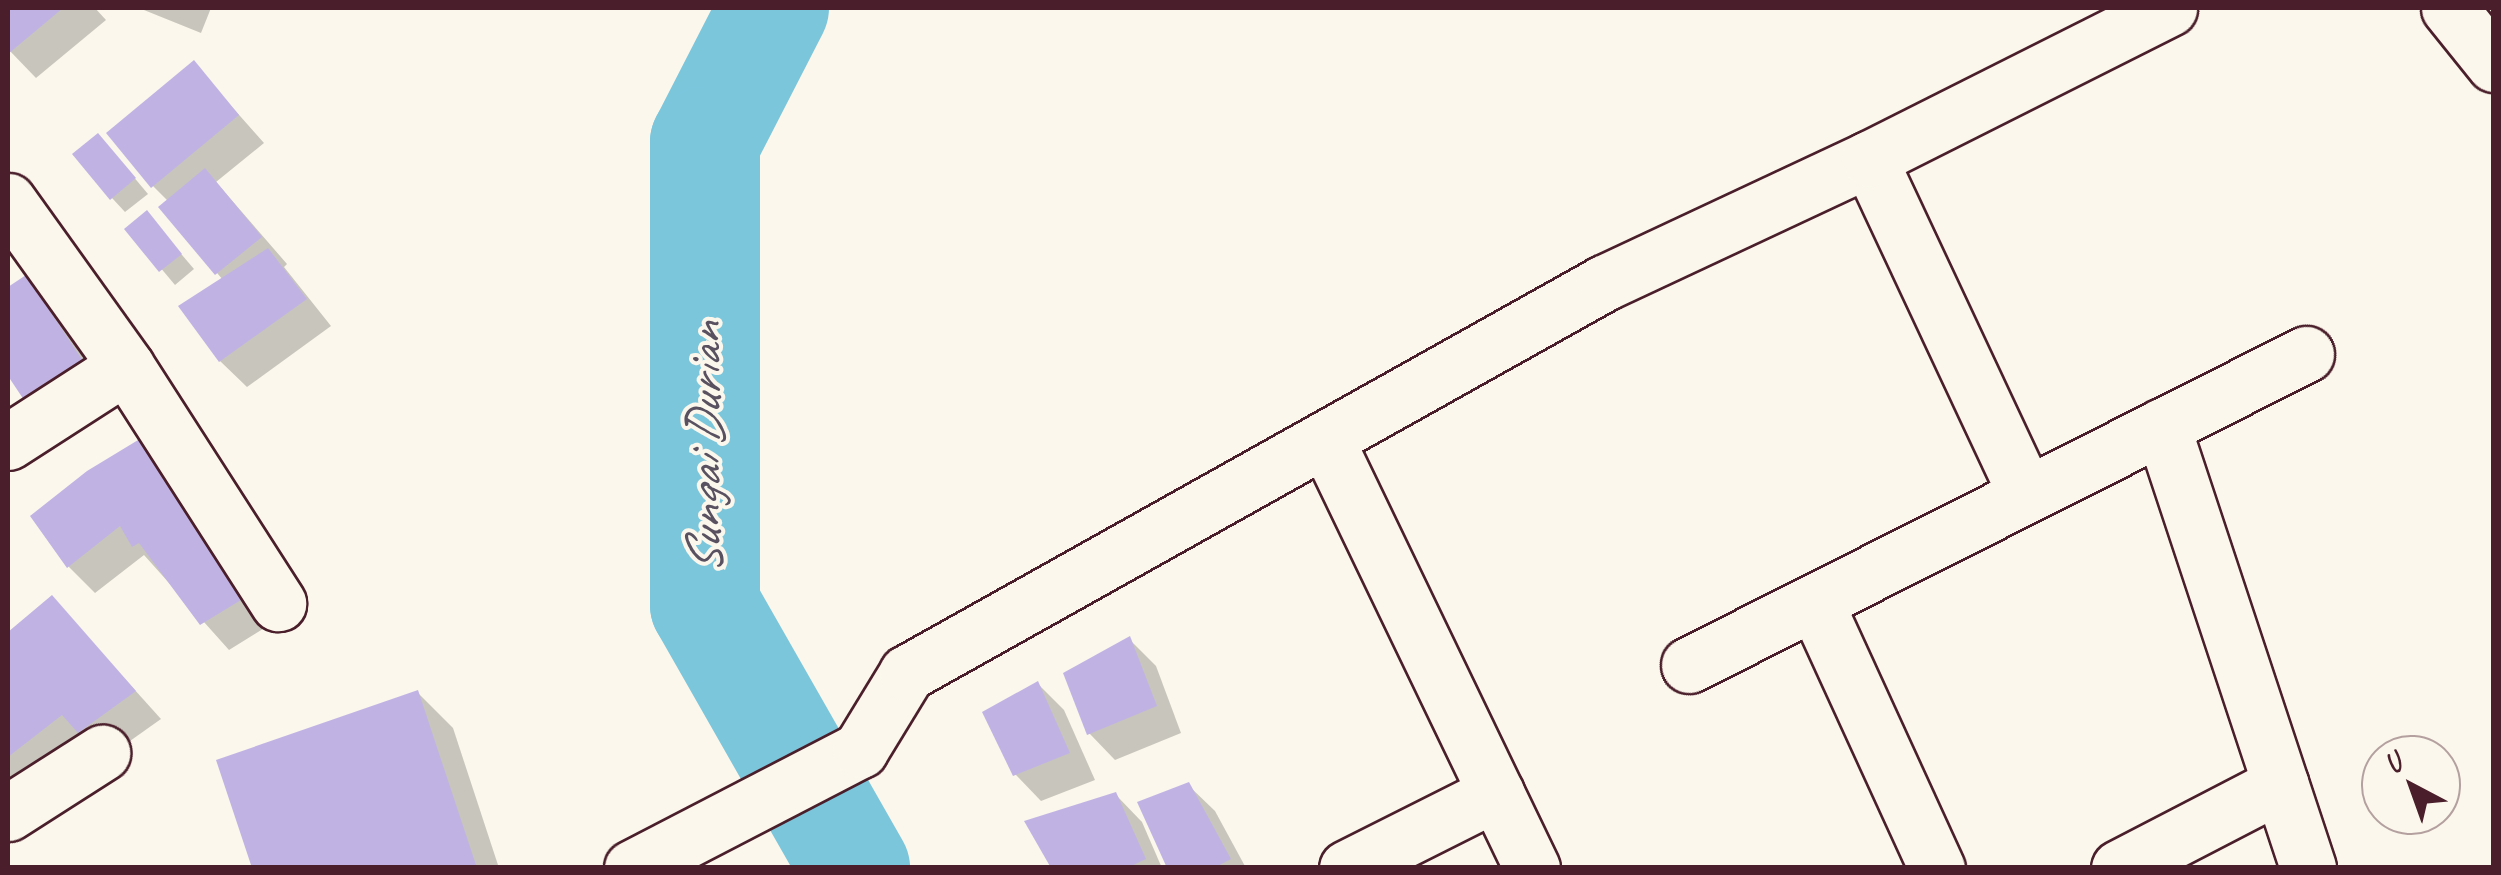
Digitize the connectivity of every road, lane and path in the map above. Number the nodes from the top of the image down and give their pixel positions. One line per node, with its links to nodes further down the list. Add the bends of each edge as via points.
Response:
1 (2169, 8): 4 (street)
2 (2450, 8): 3 (street)
3 (2494, 64)
4 (1869, 160): 10 (street, via 1604,283); 11 (street)
5 (8, 201): 7 (street)
6 (2306, 354): 8 (street)
7 (126, 366): 9 (street); 13 (street)
8 (2162, 426): 11 (street); 16 (street)
9 (8, 442)
10 (1328, 442): 17 (street); 19 (street, via 907,672 860,750)
11 (2026, 494): 12 (street)
12 (1815, 602): 14 (street); 22 (street)
13 (278, 604)
14 (1688, 665)
15 (102, 754): 18 (street)
16 (2281, 784): 23 (street); 24 (street)
17 (1496, 792): 20 (street); 21 (street)
18 (8, 813)
19 (632, 868)
20 (1348, 868)
21 (1532, 868)
22 (1937, 868)
23 (2119, 868)
24 (2308, 868)

